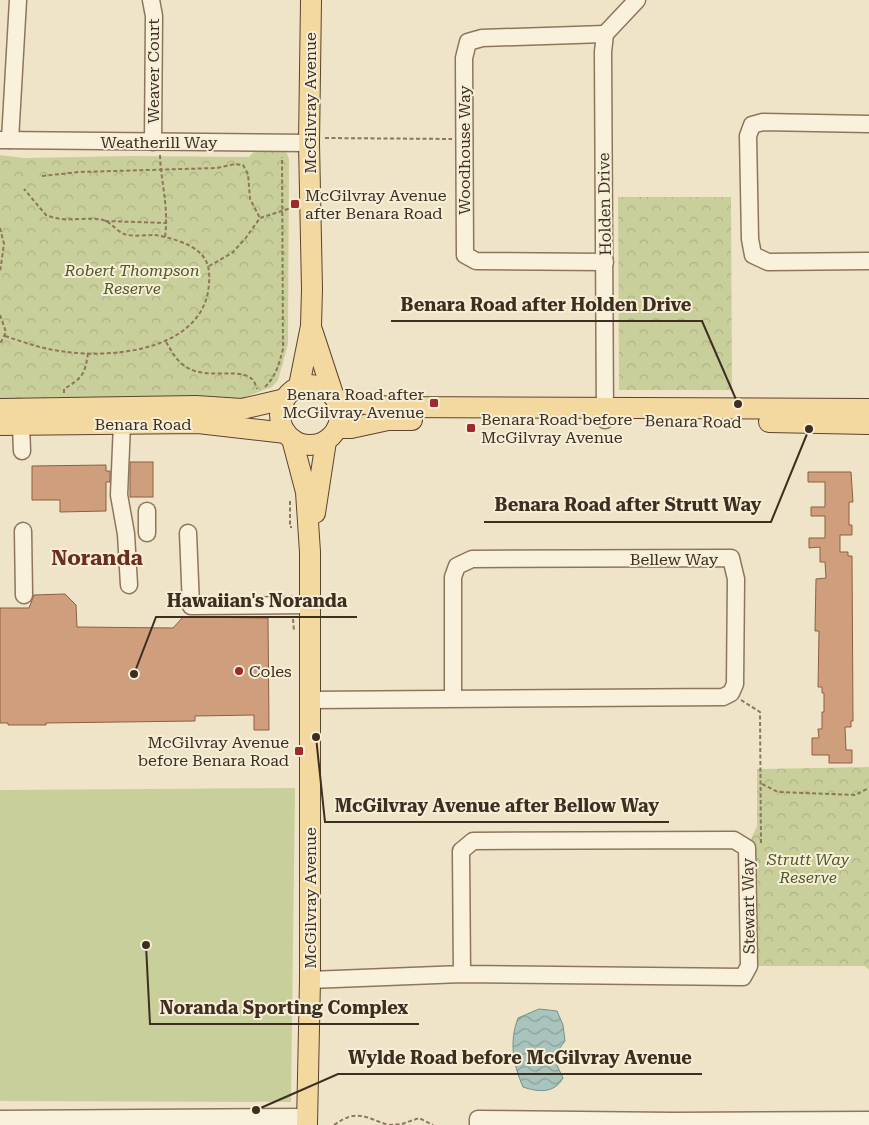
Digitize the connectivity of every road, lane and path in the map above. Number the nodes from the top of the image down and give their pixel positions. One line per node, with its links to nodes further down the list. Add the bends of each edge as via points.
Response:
1 (18, 0): 8 (street, Weatherill Way)
2 (151, 0): 10 (street, Weaver Court, via 154,16)
3 (311, 0): 9 (main road, McGilvray Avenue)
4 (637, 0): 5 (street)
5 (605, 34): 7 (street, Woodhouse Way, via 482,38 468,42 464,58); 23 (street, Holden Drive)
6 (869, 124): 22 (street, via 763,122 752,125 748,136 753,255 768,262)
7 (464, 139): 9 (path); 23 (street, Woodhouse Way, via 465,255 476,262)
8 (5, 140): 10 (street, Weatherill Way)
9 (317, 140): 11 (street, Weatherill Way); 27 (main road, McGilvray Avenue)
10 (153, 142): 11 (street, Weatherill Way); 12 (path, via 160,155)
11 (282, 142): 16 (path)
12 (160, 169): 13 (path); 17 (path, via 243,165 248,174 250,199); 19 (path)
13 (42, 176)
14 (24, 189): 18 (path, via 51,217)
15 (289, 210): 16 (path)
16 (282, 212): 17 (path); 29 (path, via 283,349 273,379 265,388 258,391 248,376 211,375 184,366 174,357)
17 (260, 218): 24 (path, via 232,253)
18 (105, 221): 19 (path); 21 (path, via 125,234)
19 (167, 223): 21 (path)
20 (0, 228): 25 (path, via 4,244)
21 (165, 237): 24 (path, via 200,253)
22 (869, 261)
23 (605, 262): 37 (street, Holden Drive)
24 (209, 266): 29 (path, via 207,296 198,314 184,330)
25 (0, 272)
26 (0, 315): 28 (path)
27 (310, 326): 32 (main road, McGilvray Avenue); 34 (main road, McGilvray Avenue)
28 (5, 336): 30 (path); 31 (path, via 36,347)
29 (166, 342): 31 (path, via 108,354)
30 (0, 344)
31 (88, 353): 33 (path, via 86,370 81,379 64,389)
32 (292, 393): 34 (main road, via 317,385); 35 (main road, Benara Road, via 242,409 196,406); 43 (main road, via 280,416)
33 (65, 395)
34 (335, 397): 37 (main road, Benara Road, via 389,407); 42 (main road, via 341,419)
35 (0, 409)
36 (869, 409): 37 (main road, Benara Road)
37 (605, 414): 39 (main road, Benara Road); 42 (main road, Benara Road, via 388,420)
38 (122, 424): 41 (main road, Benara Road); 43 (main road, Benara Road, via 198,423); 52 (street, via 118,494 126,534)
39 (869, 424)
40 (0, 425): 41 (main road, Benara Road)
41 (21, 425): 44 (street)
42 (332, 434): 43 (main road, via 309,445); 51 (main road, McGilvray Avenue)
43 (289, 436): 51 (main road, McGilvray Avenue, via 306,492)
44 (22, 451)
45 (290, 497): 47 (path)
46 (147, 511): 50 (street)
47 (290, 527)
48 (23, 531): 53 (street)
49 (188, 533): 54 (street, via 191,606)
50 (147, 534)
51 (310, 552): 54 (main road, McGilvray Avenue)
52 (130, 585)
53 (24, 594)
54 (302, 605): 55 (path); 58 (main road, McGilvray Avenue)
55 (294, 634)
56 (731, 693): 57 (street, via 723,697); 57 (street, Bellew Way, via 735,684 736,579 731,558 472,559 457,566 454,578); 59 (path, via 760,712)
57 (453, 699): 58 (street)
58 (310, 700): 63 (main road, McGilvray Avenue)
59 (762, 784): 60 (path, via 778,792 855,795); 61 (path, via 761,847)
60 (869, 788)
61 (747, 857): 62 (street, Stewart Way, via 749,966 742,978); 62 (street, Stewart Way, via 747,848 734,840 473,841 461,851)
62 (462, 974): 63 (street, Stewart Way)
63 (310, 980): 67 (main road, McGilvray Avenue)
64 (0, 1119): 66 (street)
65 (869, 1120): 69 (street)
66 (131, 1121): 67 (street)
67 (307, 1121)
68 (478, 1122): 69 (street)
69 (673, 1123)
70 (334, 1125): 71 (path, via 353,1115)
71 (389, 1125): 72 (path, via 419,1118)
72 (434, 1125)

